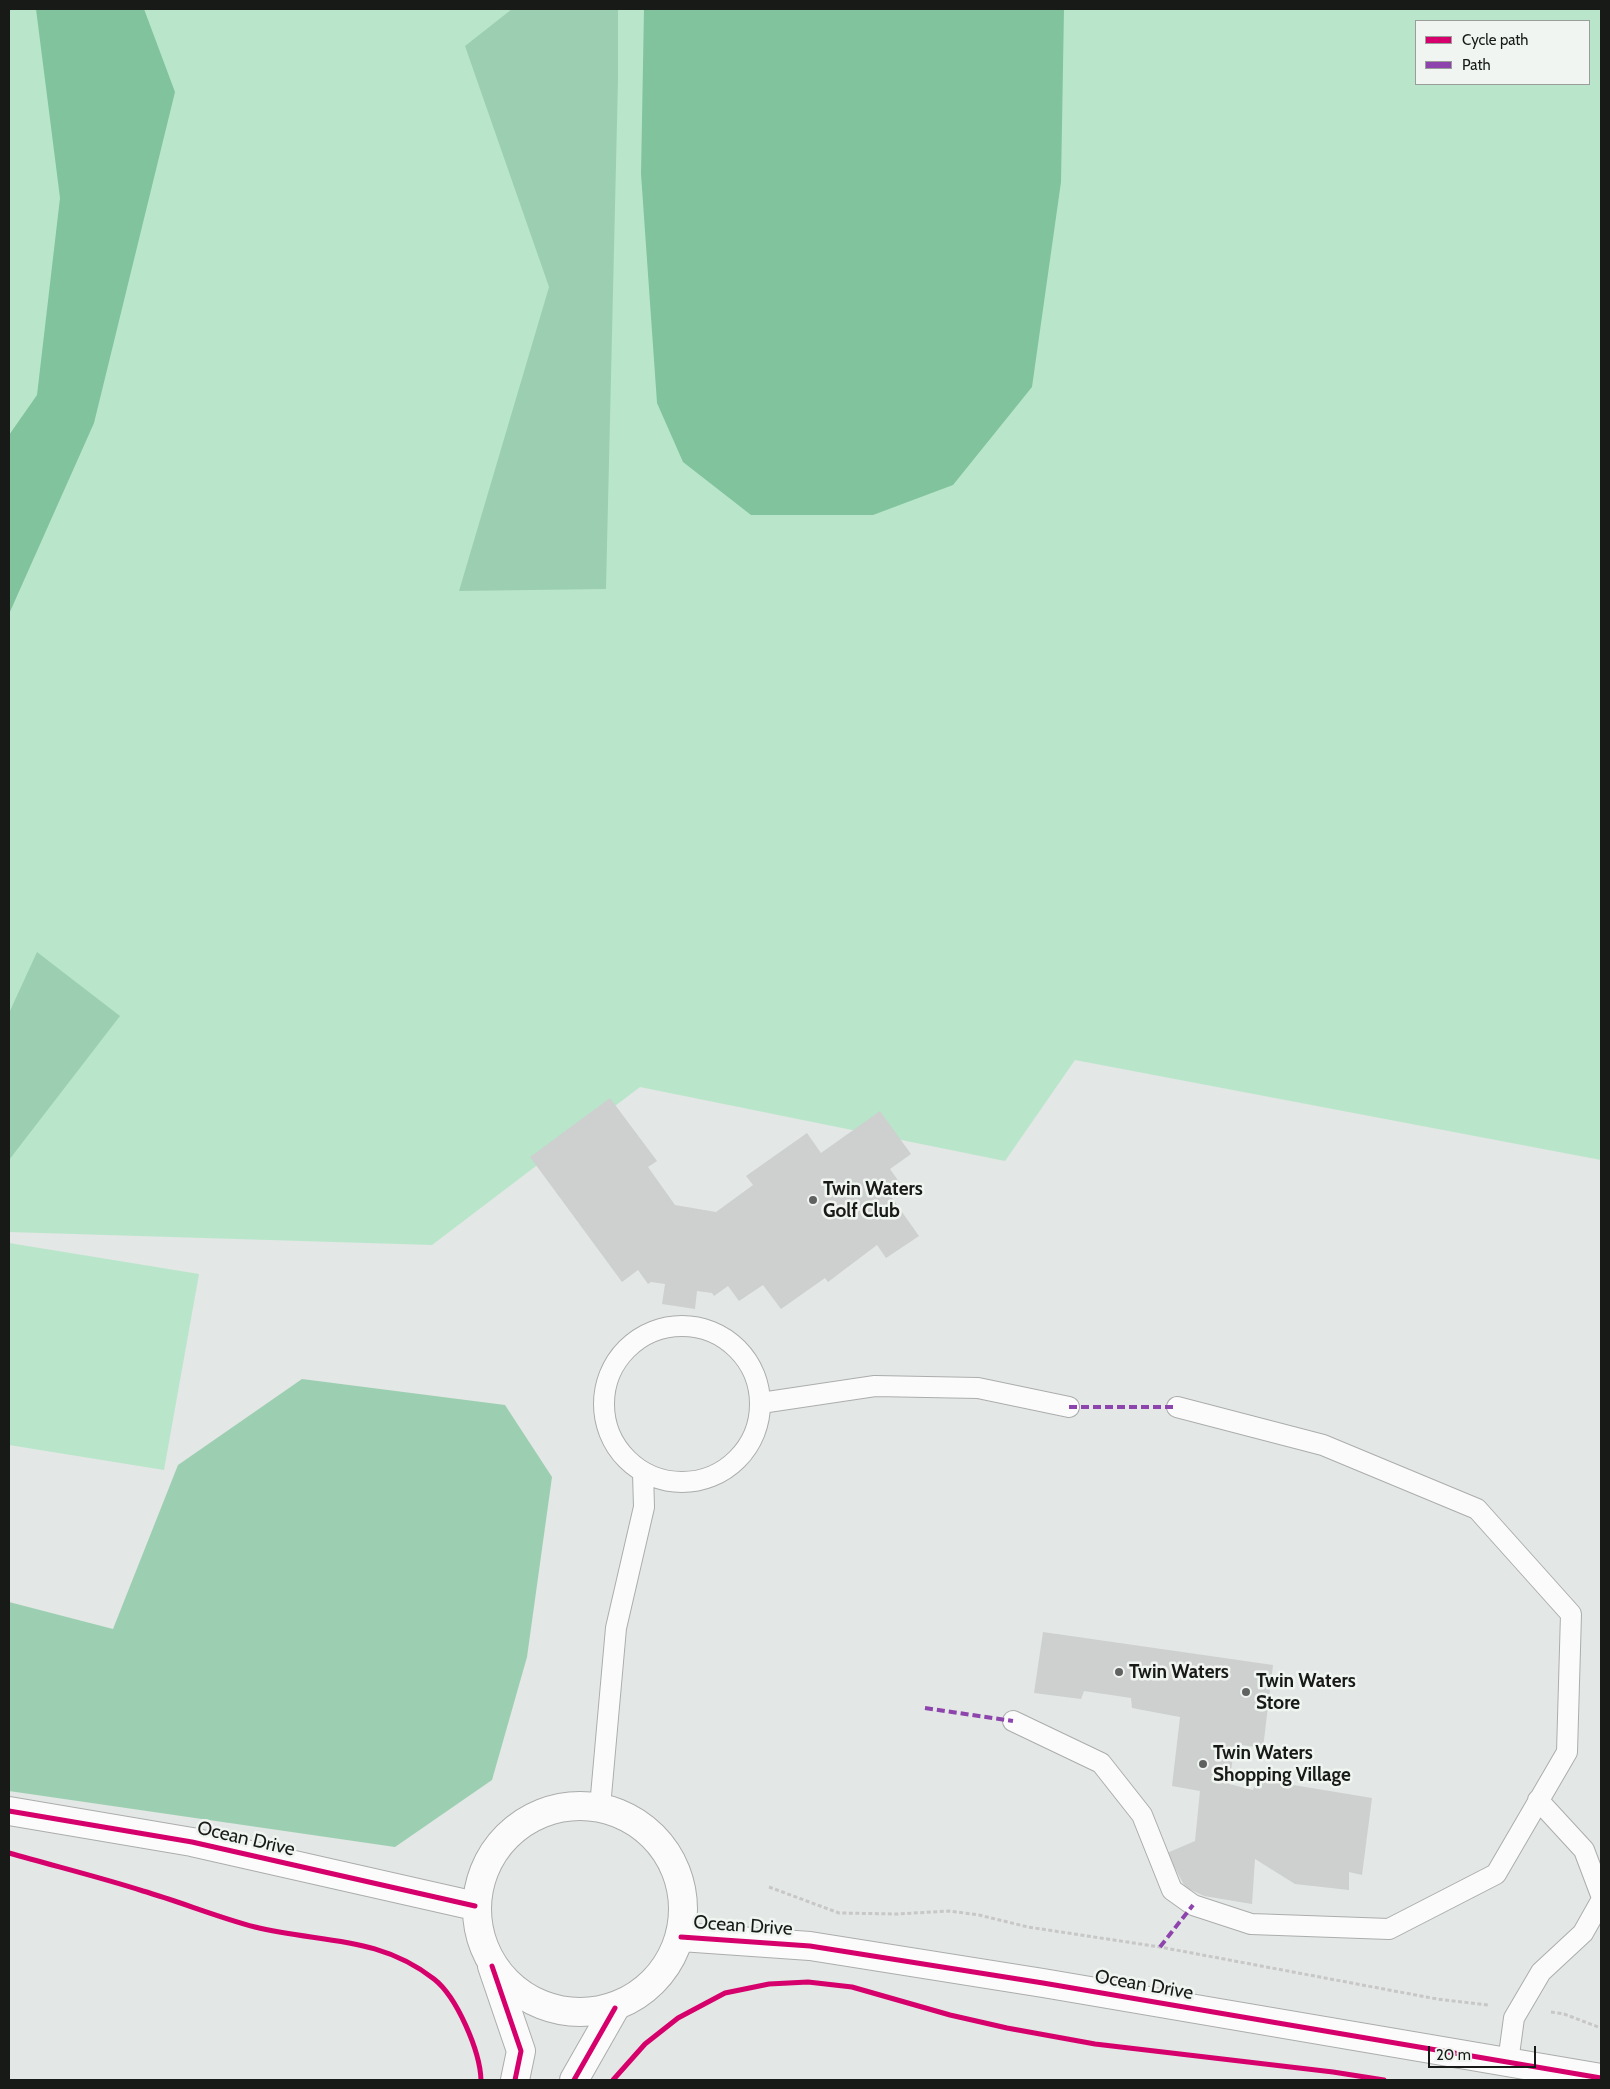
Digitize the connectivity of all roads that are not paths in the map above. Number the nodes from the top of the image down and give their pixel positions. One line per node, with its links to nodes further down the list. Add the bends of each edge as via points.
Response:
1 (761, 1402): 2 (lane, via 875,1386 978,1388); 4 (lane, via 759,1424 751,1442 739,1459 722,1471 703,1480 683,1482 662,1480); 4 (lane, via 758,1382 750,1364 720,1335 681,1325 660,1328 642,1336 625,1349 613,1365 605,1385 603,1405 606,1425 614,1444)
2 (1069, 1407)
3 (1177, 1407): 6 (lane, via 1324,1445 1477,1509 1571,1614 1567,1752)
4 (643, 1472): 7 (lane, via 644,1507 616,1628)
5 (1013, 1721): 6 (lane, via 1101,1763 1142,1815 1172,1890 1193,1905 1251,1924 1389,1929 1496,1874)
6 (1538, 1800): 9 (lane, via 1584,1850)
7 (600, 1807): 11 (street, via 564,1806 530,1818 502,1840 483,1871); 12 (street, via 632,1819 659,1841 677,1869 684,1903)
8 (9, 1811): 11 (street, Ocean Drive, via 192,1842)
9 (1601, 1895)
10 (1601, 1901): 15 (lane, via 1583,1933 1541,1972 1514,2018)
11 (475, 1906): 13 (street, via 480,1938)
12 (681, 1937): 14 (street, via 667,1967 644,1991); 15 (street, Ocean Drive, via 810,1946)
13 (492, 1966): 14 (street, via 525,1998 569,2012); 17 (street, via 522,2051)
14 (615, 2008): 18 (street)
15 (1508, 2062): 16 (street, Ocean Drive)
16 (1601, 2078)
17 (515, 2080)
18 (574, 2080)

